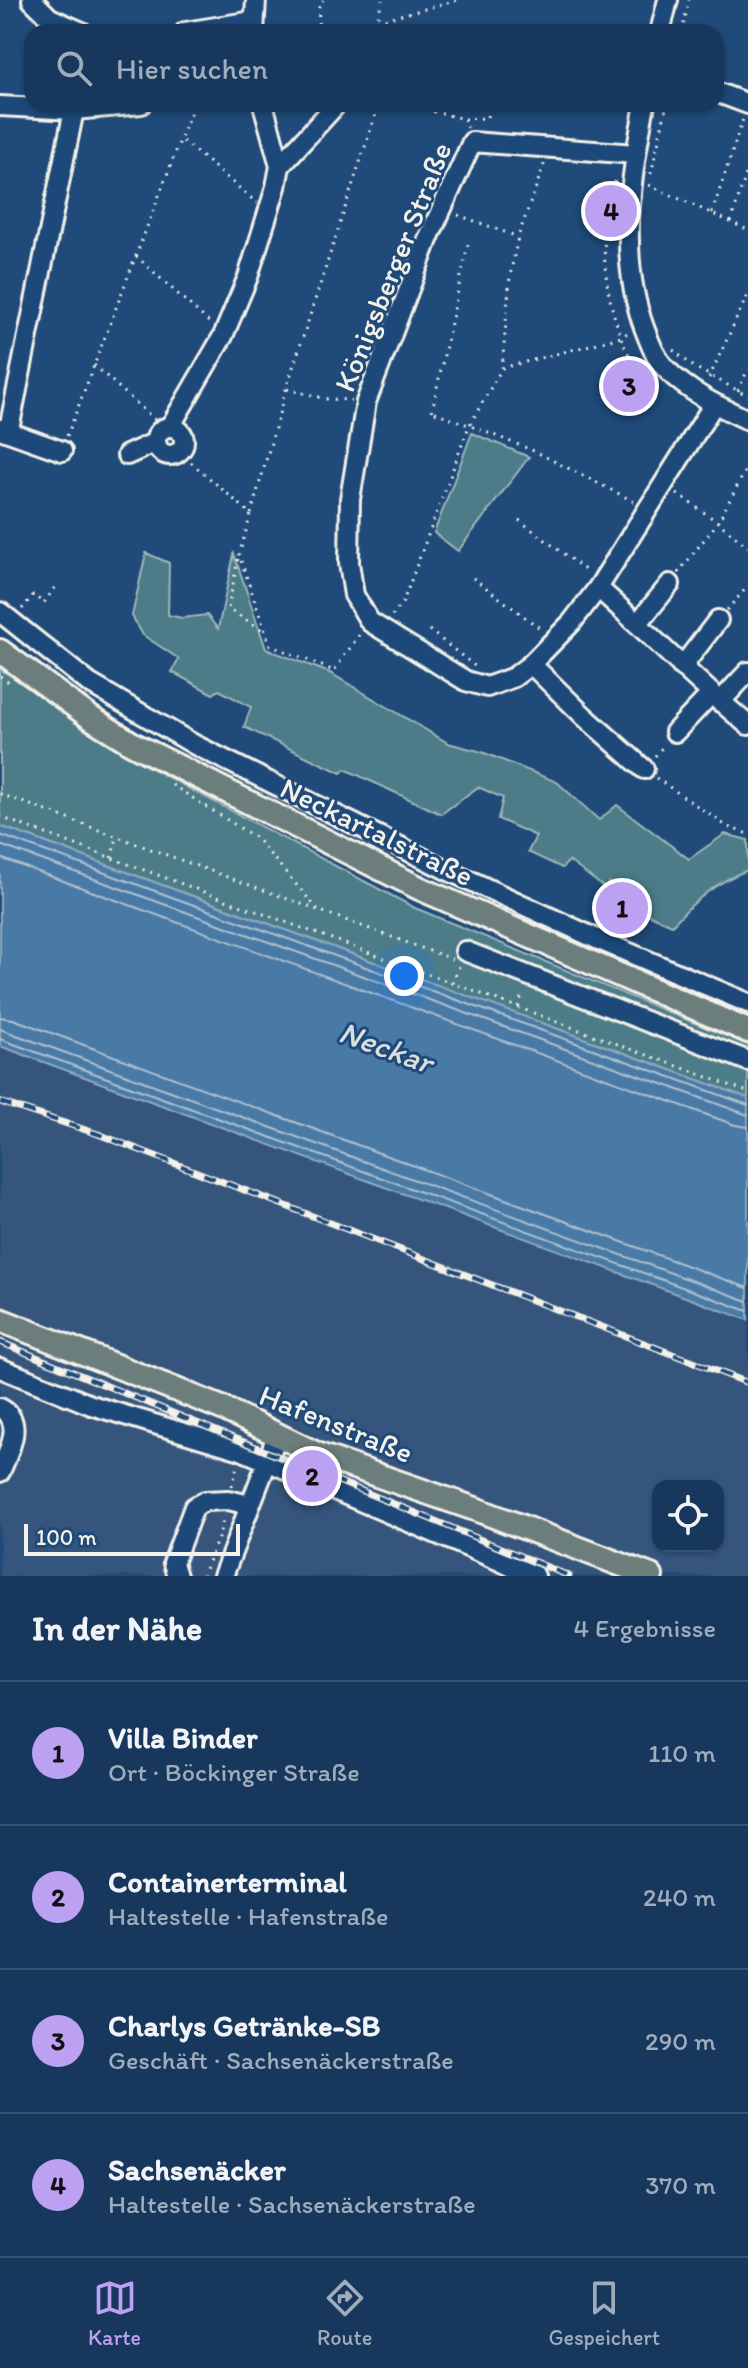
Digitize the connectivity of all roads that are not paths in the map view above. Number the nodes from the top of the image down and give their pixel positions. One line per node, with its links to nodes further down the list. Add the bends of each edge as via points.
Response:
1 (32, 0): 4 (street)
2 (256, 0): 5 (street)
3 (668, 0): 6 (street)
4 (64, 24)
5 (253, 24)
6 (662, 24)
7 (724, 95): 8 (street)
8 (747, 104)
9 (0, 106): 10 (street)
10 (24, 107)
11 (74, 112): 20 (street, via 10,424)
12 (265, 112): 16 (street)
13 (329, 112): 16 (street)
14 (644, 112): 15 (street)
15 (636, 154): 17 (street, via 628,234 643,324 663,366); 30 (street, Königsberger Straße, via 472,142 366,402 350,499 354,595 375,626 466,681 487,687)
16 (280, 166): 19 (street, via 248,277 223,336)
17 (707, 400): 18 (street); 25 (street, via 664,485)
18 (748, 420)
19 (170, 427): 21 (street, via 160,431); 21 (street, via 182,434 179,452 162,453)
20 (3, 429): 22 (street)
21 (156, 442): 23 (street)
22 (62, 451)
23 (127, 455)
24 (670, 584): 28 (street)
25 (600, 585): 28 (street); 30 (street)
26 (6, 617): 38 (street, via 89,683 195,745 445,869)
27 (718, 620): 31 (street)
28 (638, 623): 31 (street)
29 (0, 651): 39 (main road, Neckartalstraße, via 133,744 419,888)
30 (531, 664): 36 (street)
31 (682, 667): 33 (street)
32 (748, 672): 33 (street)
33 (716, 698): 34 (street); 35 (street)
34 (748, 725)
35 (675, 732)
36 (644, 769)
37 (465, 951): 40 (street)
38 (748, 1003)
39 (748, 1031)
40 (748, 1061)
41 (0, 1320): 44 (main road, Hafenstraße, via 222,1408)
42 (0, 1368): 45 (street, via 91,1405)
43 (0, 1408): 46 (street, via 12,1420 14,1435)
44 (277, 1436): 45 (street); 51 (main road, Hafenstraße)
45 (266, 1462): 47 (street); 50 (street)
46 (0, 1472)
47 (250, 1505): 48 (street, via 228,1500 194,1507 173,1563); 49 (street)
48 (177, 1576)
49 (223, 1576)
50 (535, 1576)
51 (651, 1576)

